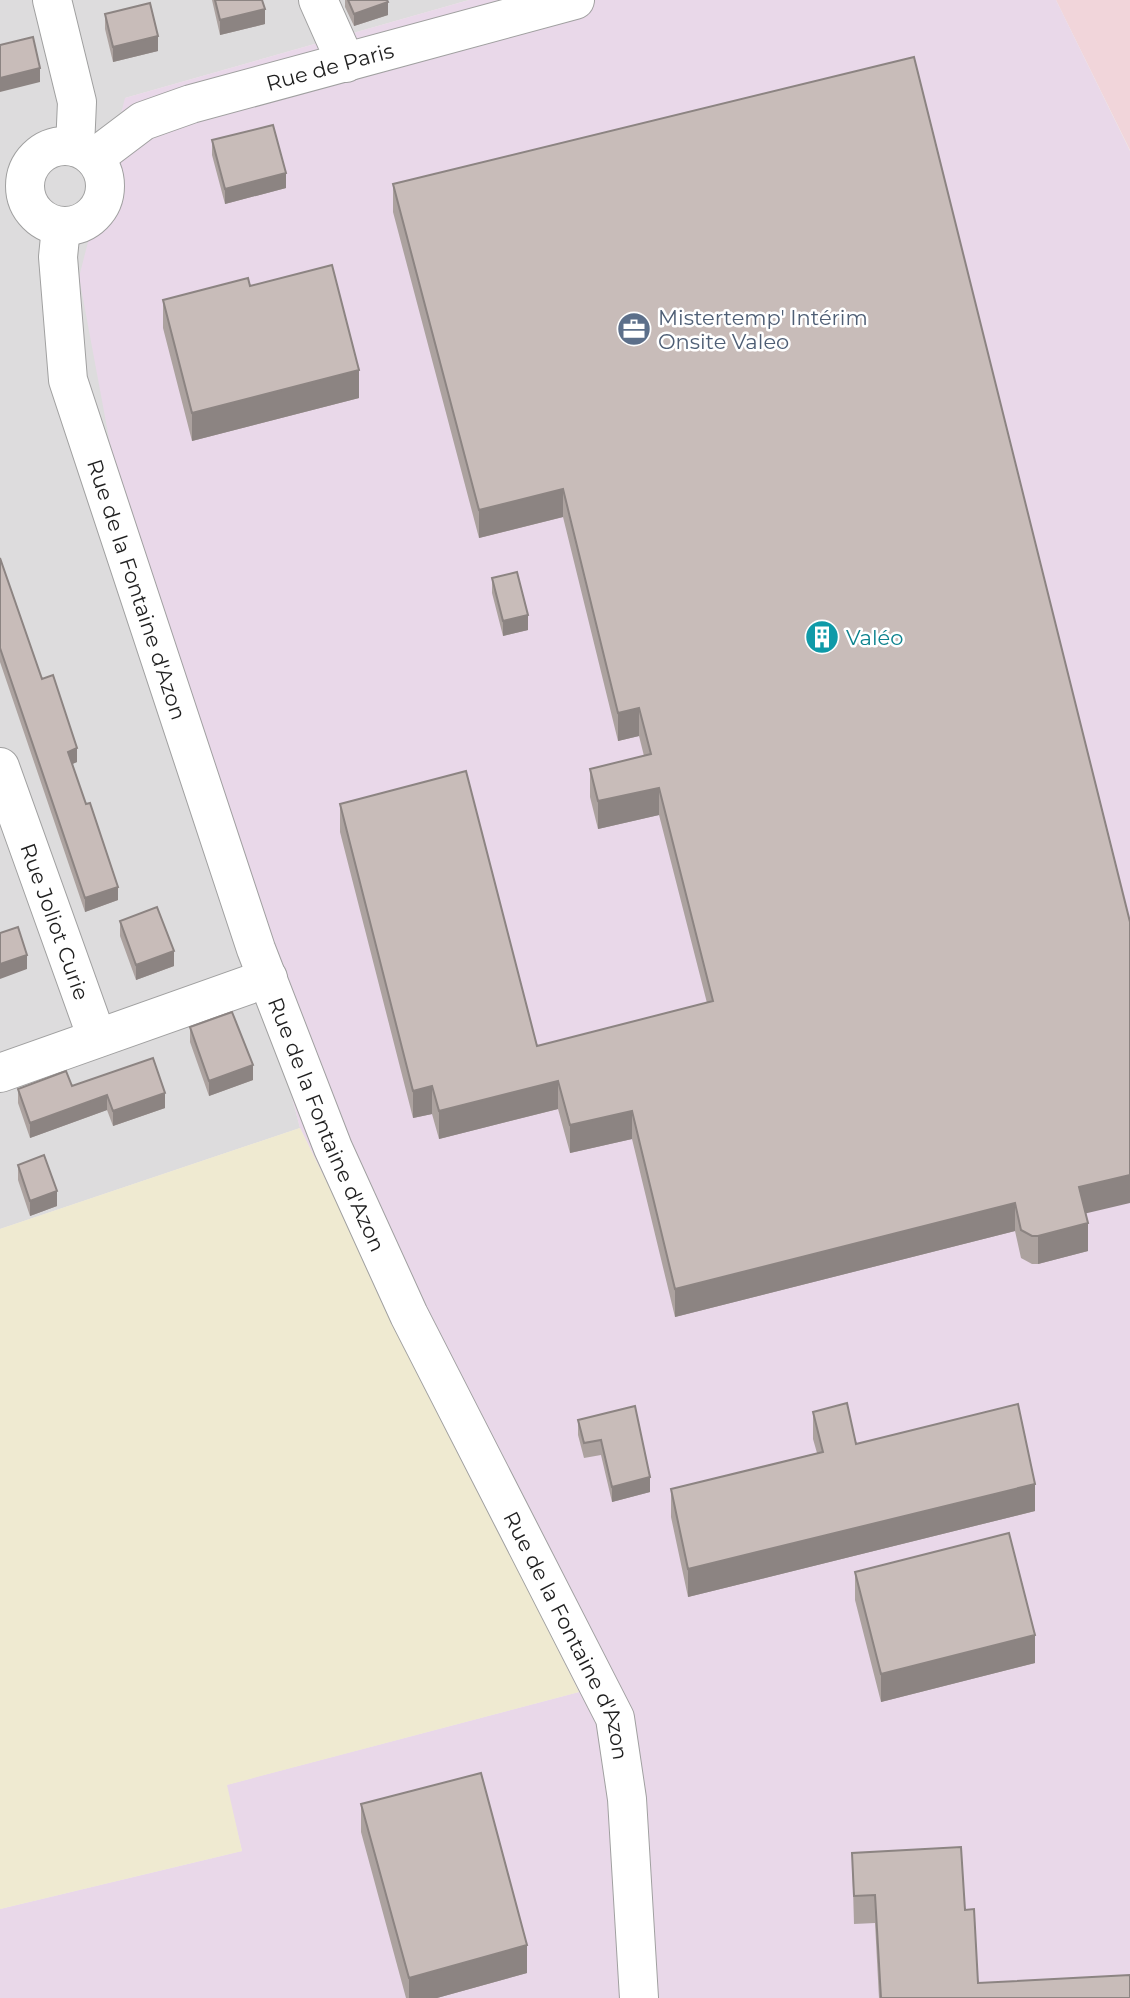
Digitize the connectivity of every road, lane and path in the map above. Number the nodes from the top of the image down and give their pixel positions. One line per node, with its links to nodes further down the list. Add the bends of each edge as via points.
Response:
1 (52, 0): 5 (street)
2 (318, 0): 4 (street)
3 (575, 0): 4 (street, Rue de Paris)
4 (346, 63): 5 (street, Rue de Paris, via 143,121)
5 (85, 153): 6 (street, via 63,146 51,148); 7 (street, via 102,170 104,197 88,220)
6 (13, 171): 7 (street, via 24,185 30,209)
7 (61, 227): 9 (street, Rue de la Fontaine d'Azon, via 58,257 68,380)
8 (0, 767): 10 (street, Rue Joliot Curie)
9 (268, 978): 10 (street); 12 (street, Rue de la Fontaine d'Azon, via 332,1148 409,1315 615,1718 627,1799)
10 (97, 1038): 11 (street)
11 (0, 1073)
12 (639, 1998)

